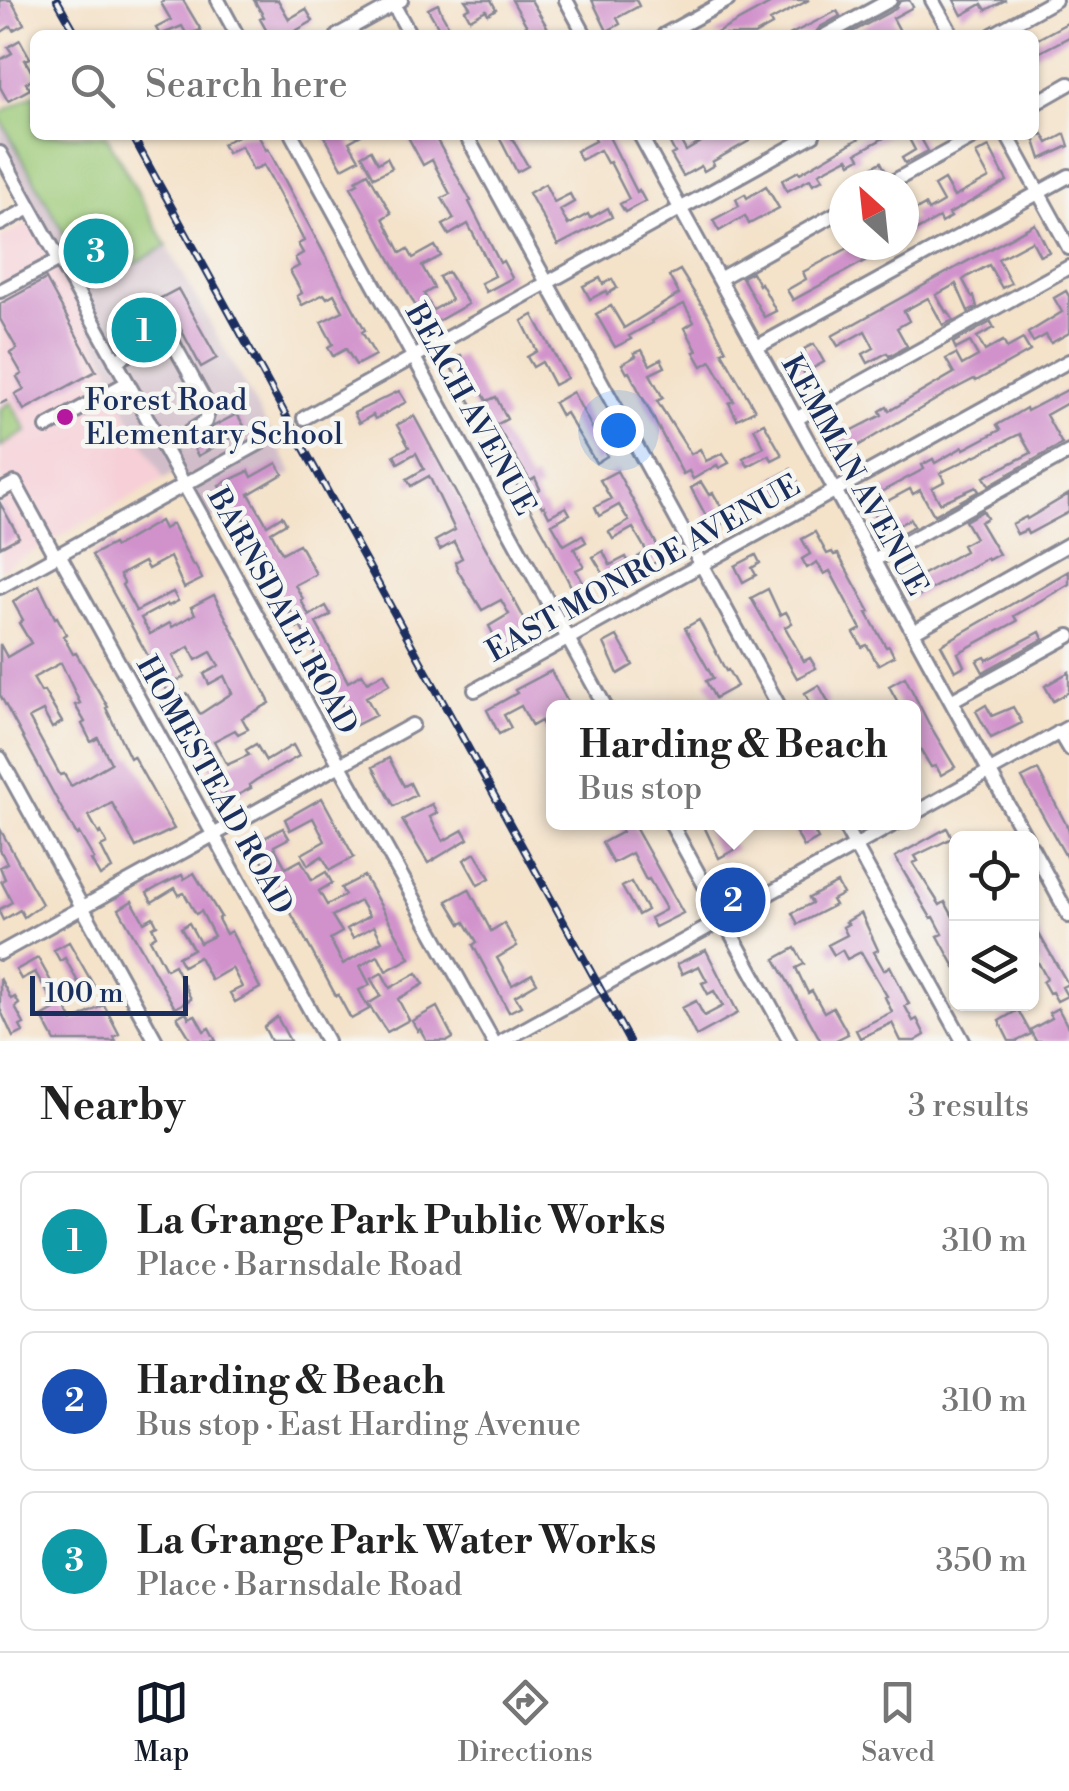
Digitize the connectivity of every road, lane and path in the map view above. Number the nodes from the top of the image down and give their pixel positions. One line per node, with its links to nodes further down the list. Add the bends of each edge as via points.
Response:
1 (218, 0): 8 (street)
2 (566, 0): 11 (street)
3 (728, 0): 12 (street)
4 (890, 0): 13 (street)
5 (932, 0): 14 (street)
6 (1055, 0): 15 (street)
7 (395, 1): 9 (street); 10 (street)
8 (234, 30)
9 (346, 30)
10 (408, 30)
11 (582, 30)
12 (673, 30)
13 (835, 30)
14 (949, 30)
15 (1001, 30)
16 (1069, 84): 17 (street)
17 (1039, 101)
18 (295, 140): 39 (street, BEACH AVENUE)
19 (469, 140): 36 (street)
20 (643, 140): 29 (street, KEMMAN AVENUE)
21 (804, 140): 29 (street)
22 (969, 140): 25 (street)
23 (1010, 140): 27 (street)
24 (0, 153): 28 (street, BARNSDALE ROAD)
25 (915, 170)
26 (1069, 176): 27 (street)
27 (1038, 192): 32 (street); 38 (street)
28 (30, 208): 31 (street); 33 (street, BARNSDALE ROAD)
29 (681, 209): 35 (street, KEMMAN AVENUE); 36 (street)
30 (829, 217): 35 (street)
31 (0, 224)
32 (1069, 248)
33 (59, 260): 37 (street); 40 (street, BARNSDALE ROAD)
34 (1069, 268): 46 (street)
35 (719, 278): 38 (street, KEMMAN AVENUE)
36 (548, 283): 39 (street); 57 (street)
37 (0, 291)
38 (756, 347): 46 (street, KEMMAN AVENUE)
39 (414, 358): 45 (street); 61 (street, BEACH AVENUE)
40 (115, 361): 42 (street, BARNSDALE ROAD); 49 (street, via 168,334 209,408 206,422)
41 (1069, 361): 52 (street, EAST MONROE AVENUE)
42 (128, 383): 47 (street); 49 (street, BARNSDALE ROAD)
43 (10, 399): 44 (path)
44 (0, 404)
45 (304, 418)
46 (796, 420): 52 (street, KEMMAN AVENUE)
47 (47, 427)
48 (260, 442): 51 (street)
49 (164, 448): 51 (street, BARNSDALE ROAD)
50 (1069, 452): 56 (street)
51 (184, 484): 55 (street); 70 (street, BARNSDALE ROAD)
52 (836, 490): 56 (street, KEMMAN AVENUE); 57 (street, EAST MONROE AVENUE)
53 (0, 491): 55 (street, HOMESTEAD ROAD, via 15,484)
54 (1069, 544): 59 (street)
55 (57, 555): 58 (street); 77 (street, HOMESTEAD ROAD)
56 (874, 560): 59 (street, KEMMAN AVENUE)
57 (702, 565): 61 (street, EAST MONROE AVENUE); 64 (street)
58 (0, 587)
59 (913, 632): 65 (street, KEMMAN AVENUE)
60 (1069, 636): 65 (street)
61 (568, 639): 62 (street, EAST MONROE AVENUE); 63 (street, BEACH AVENUE)
62 (475, 690)
63 (602, 700)
64 (776, 700)
65 (951, 701): 71 (street, KEMMAN AVENUE)
66 (412, 725): 70 (street)
67 (1064, 730): 68 (street); 71 (street)
68 (1069, 750)
69 (0, 758): 80 (street)
70 (339, 766): 77 (street); 86 (street, BARNSDALE ROAD)
71 (989, 771): 72 (street); 76 (street, KEMMAN AVENUE)
72 (921, 809)
73 (674, 830): 82 (street)
74 (847, 830): 78 (street)
75 (884, 830): 78 (street)
76 (1022, 831)
77 (213, 834): 80 (street); 85 (street, HOMESTEAD ROAD)
78 (856, 846): 82 (street); 89 (street)
79 (1039, 861): 81 (street)
80 (82, 908): 83 (street); 84 (street)
81 (1069, 916)
82 (723, 918): 87 (street); 88 (street)
83 (0, 953)
84 (156, 1041)
85 (327, 1041)
86 (492, 1041)
87 (503, 1041)
88 (790, 1041)
89 (964, 1041)

